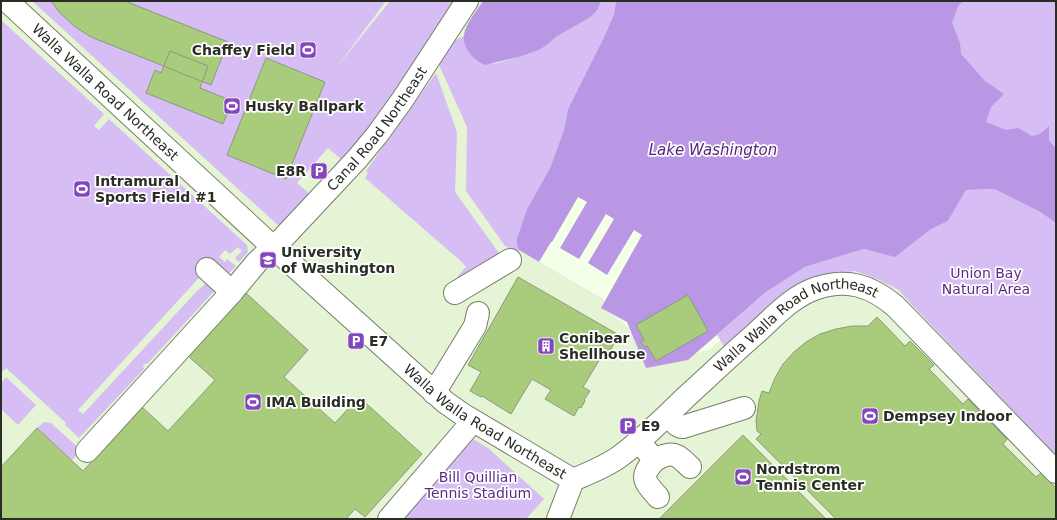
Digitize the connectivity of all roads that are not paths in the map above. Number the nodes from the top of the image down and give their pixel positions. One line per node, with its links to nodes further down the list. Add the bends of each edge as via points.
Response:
1 (8, 1): 3 (lane, Walla Walla Road Northeast)
2 (467, 1): 3 (lane, Canal Road Northeast, via 377,135)
3 (274, 248): 6 (lane, Canal Road Northeast, via 257,262); 9 (lane, Walla Walla Road Northeast)
4 (510, 260): 7 (lane)
5 (207, 269): 6 (lane)
6 (232, 292): 14 (lane, Canal Road Northeast)
7 (455, 293)
8 (478, 313): 9 (lane, via 474,326)
9 (434, 393): 12 (lane, Walla Walla Road Northeast)
10 (744, 408): 11 (lane, via 683,427 676,425)
11 (668, 415): 13 (lane, Walla Walla Road Northeast); 17 (lane, Walla Walla Road Northeast, via 794,300 818,288 853,284 876,292 895,306)
12 (473, 421): 18 (lane, Walla Walla Road Northeast); 20 (lane)
13 (638, 441): 15 (lane); 18 (lane, Walla Walla Road Northeast, via 619,457)
14 (87, 451)
15 (656, 460): 16 (lane, via 670,454 681,458); 19 (lane, via 649,467 645,479)
16 (690, 467)
17 (1056, 472)
18 (573, 480): 21 (lane)
19 (658, 497)
20 (389, 519)
21 (558, 519)

